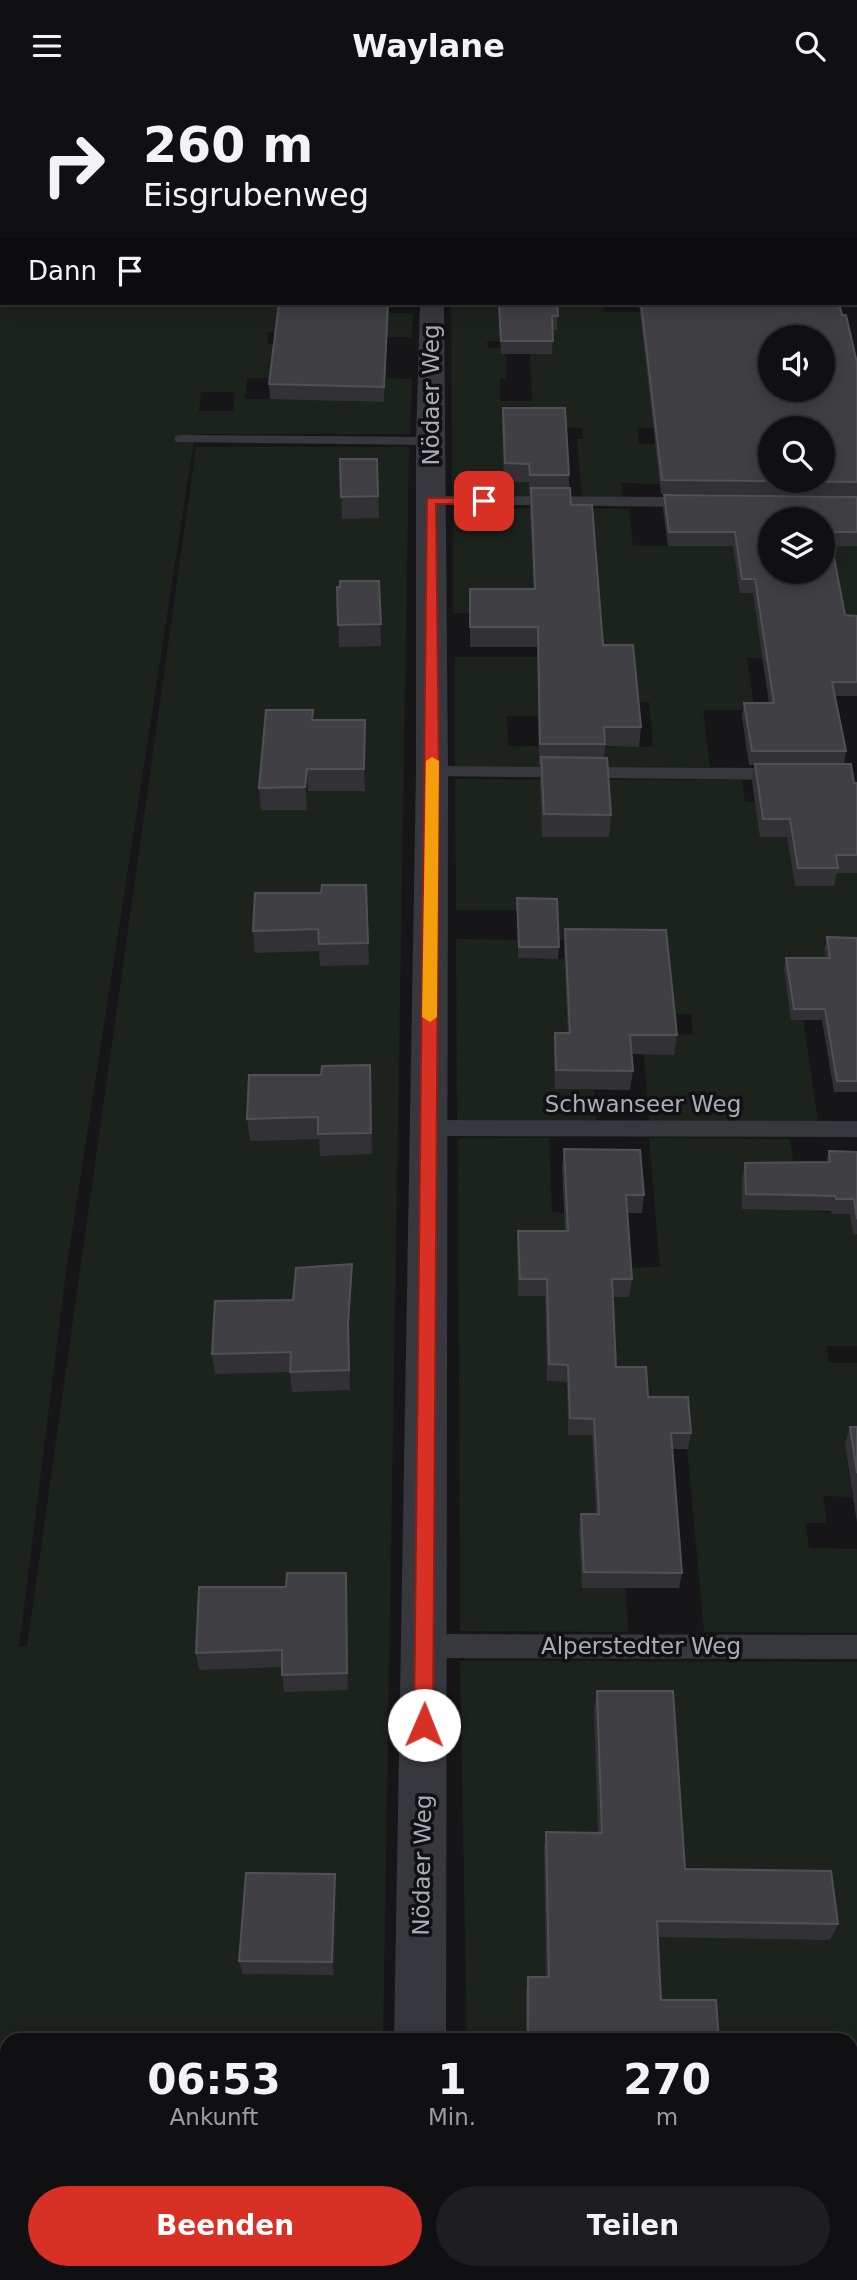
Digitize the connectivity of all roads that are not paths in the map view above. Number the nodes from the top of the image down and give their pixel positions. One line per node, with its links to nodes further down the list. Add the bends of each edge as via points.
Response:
1 (432, 305): 3 (street, Nödaer Weg)
2 (181, 439): 3 (lane)
3 (430, 441): 4 (street, Nödaer Weg)
4 (431, 501): 5 (lane); 6 (street, Nödaer Weg)
5 (706, 502)
6 (432, 772): 7 (lane); 8 (street, Nödaer Weg)
7 (802, 774)
8 (429, 1128): 9 (lane, Schwanseer Weg); 10 (street, Nödaer Weg)
9 (857, 1129)
10 (425, 1646): 11 (lane, Alperstedter Weg); 12 (street, Nödaer Weg)
11 (857, 1647)
12 (419, 2033)

